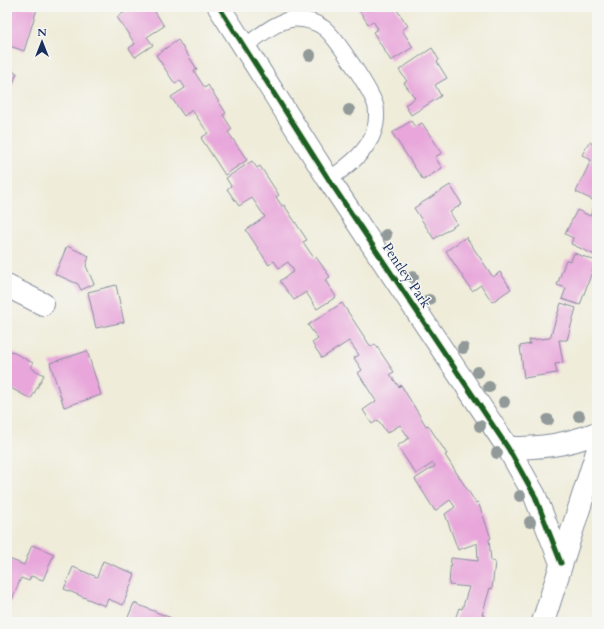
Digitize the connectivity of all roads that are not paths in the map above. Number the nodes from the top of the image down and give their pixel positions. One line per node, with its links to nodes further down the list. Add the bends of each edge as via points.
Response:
1 (219, 7): 2 (street, Pentley Park)
2 (244, 46): 3 (street, Pentley Park); 3 (lane, via 283,21 309,21 324,27 333,36 370,92 376,106 377,118 370,142 360,155)
3 (329, 180): 7 (street, Pentley Park)
4 (7, 286): 5 (street)
5 (43, 304)
6 (597, 433): 7 (street, via 559,445)
7 (508, 448): 9 (street, Pentley Park, via 535,496)
8 (597, 452): 9 (street)
9 (561, 563): 10 (street)
10 (543, 622)

